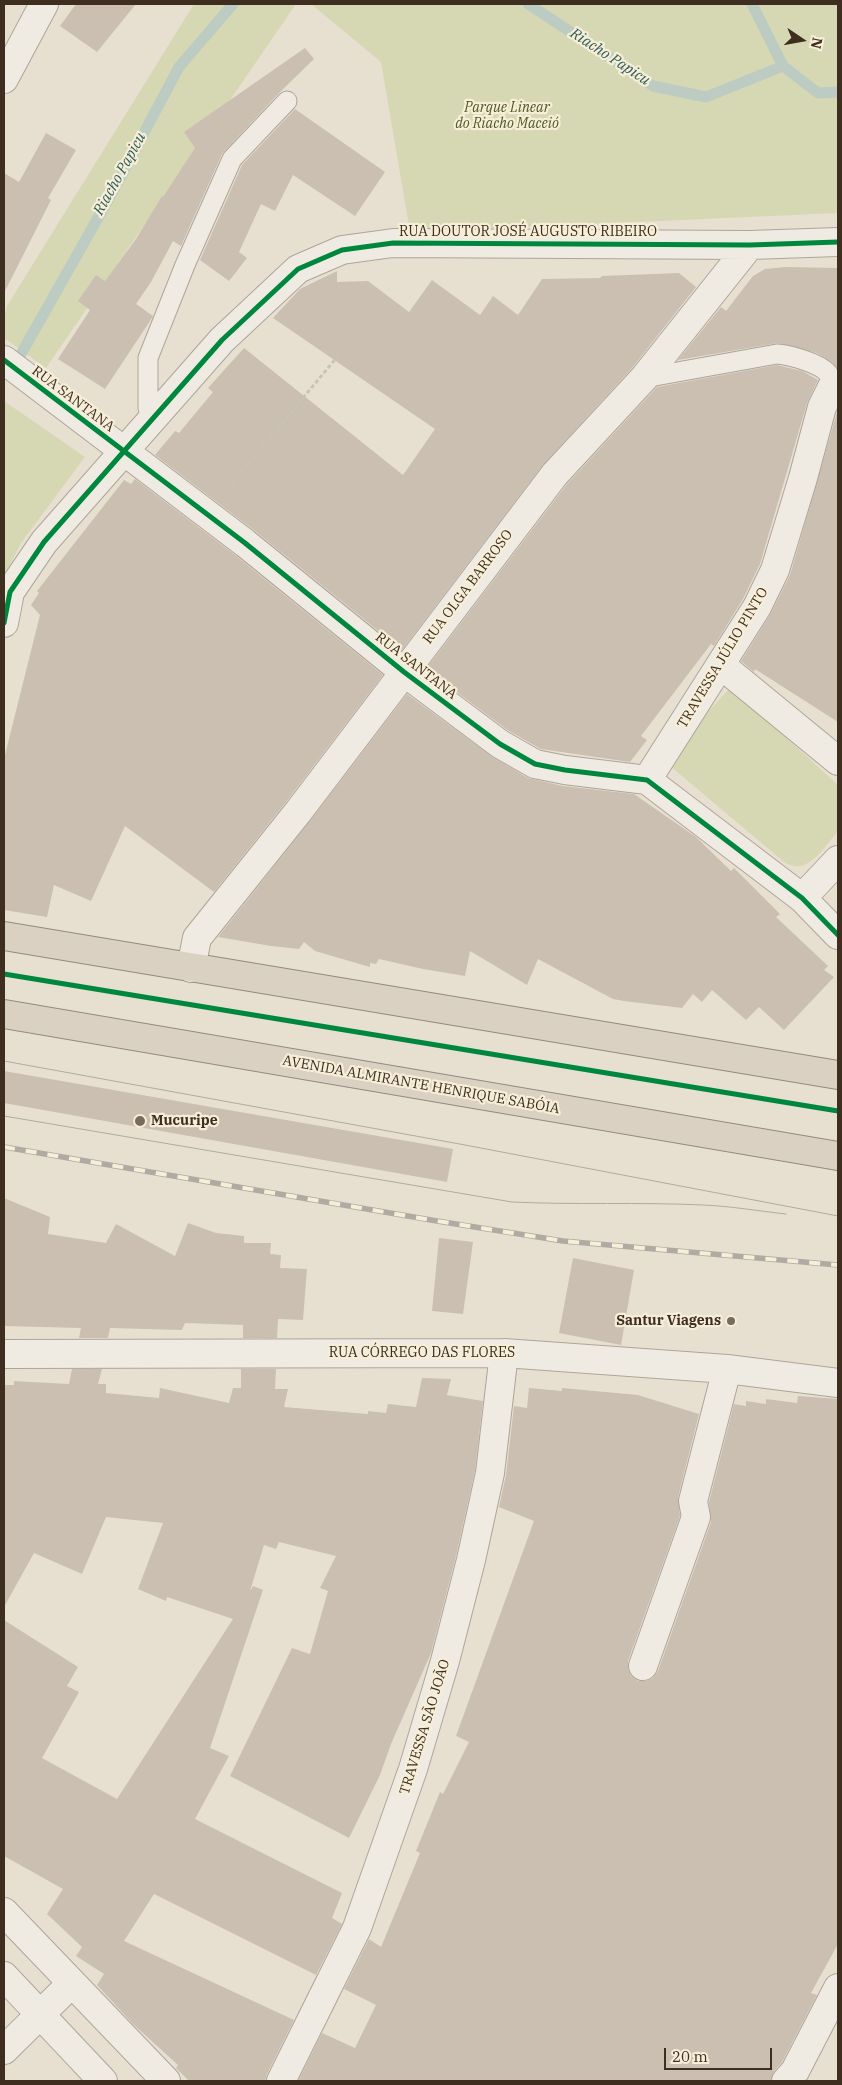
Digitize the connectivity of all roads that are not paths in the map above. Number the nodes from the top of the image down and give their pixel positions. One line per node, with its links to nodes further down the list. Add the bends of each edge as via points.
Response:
1 (44, 4): 2 (street)
2 (4, 79)
3 (287, 101): 9 (lane, via 232,159 185,265 148,358 148,408)
4 (838, 242): 5 (street, RUA DOUTOR JOSÉ AUGUSTO RIBEIRO)
5 (750, 245): 7 (street, RUA OLGA BARROSO); 9 (street, RUA DOUTOR JOSÉ AUGUSTO RIBEIRO, via 393,243 342,250 298,270 222,340)
6 (4, 360): 10 (street, RUA SANTANA)
7 (644, 378): 8 (lane, via 778,354 791,355 823,370 829,374); 13 (street, RUA OLGA BARROSO, via 555,474)
8 (835, 388): 12 (street, TRAVESSA JÚLIO PINTO, via 822,407 775,570 757,607)
9 (152, 419): 10 (street, RUA DOUTOR JOSÉ AUGUSTO RIBEIRO)
10 (124, 451): 11 (street, RUA DOUTOR JOSÉ AUGUSTO RIBEIRO, via 44,542 10,592); 13 (street, RUA SANTANA)
11 (4, 623)
12 (720, 665): 14 (street); 15 (street, TRAVESSA JÚLIO PINTO)
13 (404, 672): 15 (street, RUA SANTANA, via 500,744 535,764); 20 (street, RUA OLGA BARROSO, via 197,938)
14 (838, 761)
15 (648, 780): 17 (street)
16 (838, 860): 17 (street)
17 (802, 898): 18 (street)
18 (838, 935)
19 (4, 936): 20 (highway)
20 (191, 968): 22 (highway)
21 (4, 1014): 23 (highway, AVENIDA ALMIRANTE HENRIQUE SABÓIA)
22 (838, 1075)
23 (838, 1156)
24 (504, 1353): 25 (street, RUA CÓRREGO DAS FLORES); 26 (street, RUA CÓRREGO DAS FLORES); 37 (street, TRAVESSA SÃO JOÃO, via 490,1473 445,1661 414,1769 356,1928)
25 (4, 1354)
26 (727, 1369): 27 (street, RUA CÓRREGO DAS FLORES); 28 (street, via 692,1501 696,1517)
27 (838, 1383)
28 (644, 1666)
29 (4, 1912): 31 (street)
30 (4, 1976): 33 (street)
31 (72, 1983): 33 (street); 36 (street)
32 (838, 1988): 38 (street, via 795,2071)
33 (40, 2015): 34 (street); 35 (street)
34 (4, 2050)
35 (103, 2081)
36 (166, 2081)
37 (281, 2081)
38 (786, 2081)

